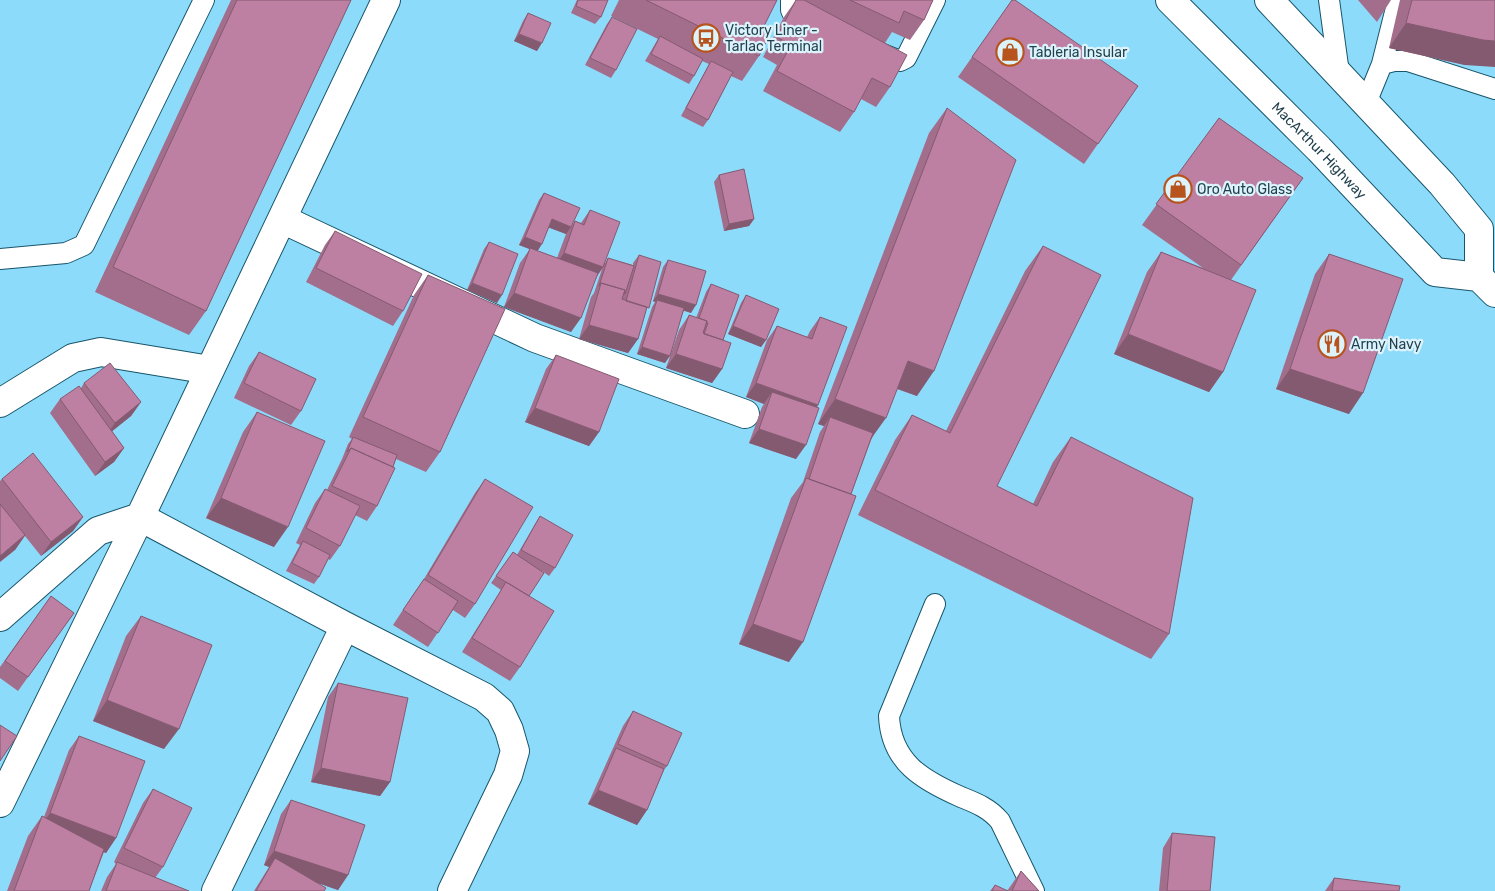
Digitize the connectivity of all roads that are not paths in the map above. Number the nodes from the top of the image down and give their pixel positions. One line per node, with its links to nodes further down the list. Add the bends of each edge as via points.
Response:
1 (204, 0): 16 (lane, via 84,245 66,253)
2 (386, 0): 15 (main road)
3 (791, 0): 9 (lane, via 791,10 797,22)
4 (935, 0): 10 (lane, via 906,58 900,61)
5 (1170, 0): 17 (main road, MacArthur Highway, via 1319,149 1435,272)
6 (1269, 0): 12 (main road, MacArthur Highway)
7 (1329, 0): 12 (lane)
8 (1398, 0): 11 (lane)
9 (825, 33)
10 (862, 47)
11 (1382, 64): 13 (lane, via 1408,61); 14 (lane)
12 (1339, 73): 14 (main road, MacArthur Highway)
13 (1495, 89)
14 (1366, 103): 17 (main road, MacArthur Highway, via 1479,229)
15 (282, 219): 18 (main road); 20 (main road, via 535,338)
16 (0, 259)
17 (1487, 285)
18 (210, 370): 19 (main road, via 101,352 72,358); 21 (main road)
19 (0, 403)
20 (745, 414)
21 (140, 517): 23 (main road, via 98,531); 24 (main road); 25 (main road)
22 (935, 604): 28 (lane, via 889,716 890,732 912,770 942,789 992,811)
23 (0, 617)
24 (345, 626): 26 (main road); 27 (main road, via 484,697 500,711 509,730 515,751 508,775)
25 (0, 804)
26 (216, 891)
27 (452, 891)
28 (1034, 891)

